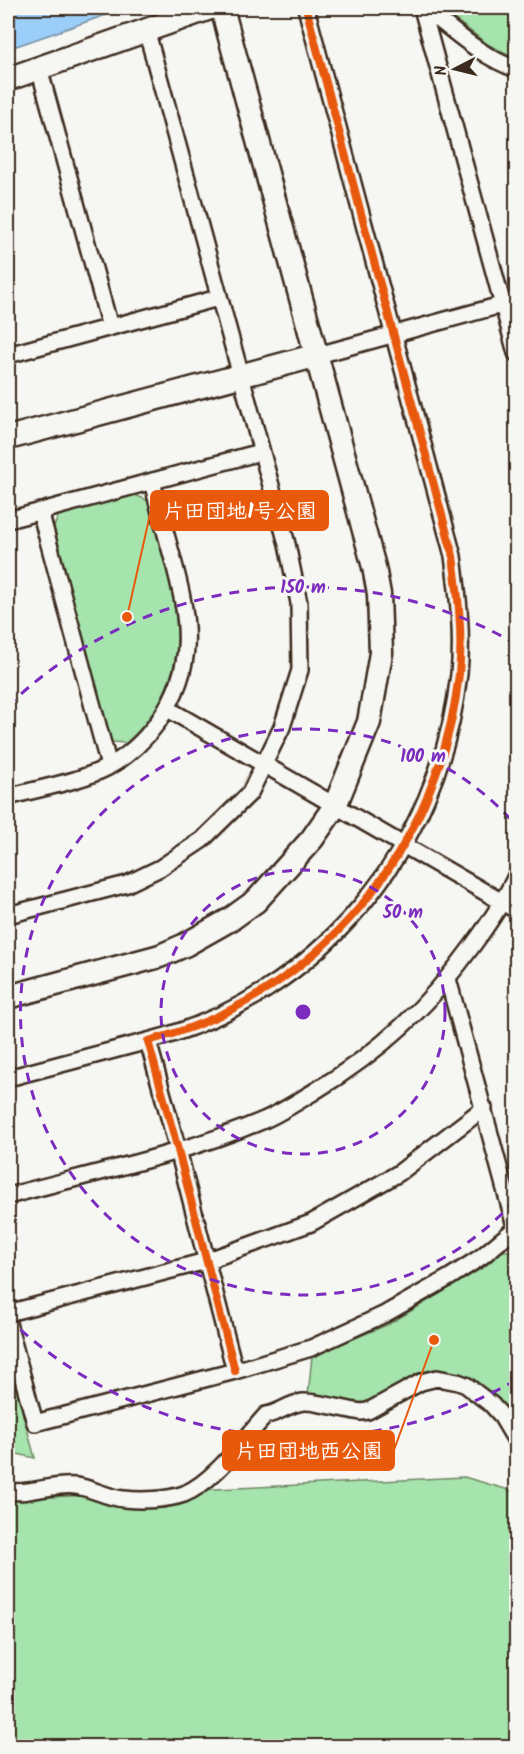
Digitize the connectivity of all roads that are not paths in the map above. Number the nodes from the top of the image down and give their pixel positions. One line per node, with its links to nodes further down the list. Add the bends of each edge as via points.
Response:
1 (210, 8): 5 (street)
2 (222, 8): 15 (street)
3 (306, 8): 12 (street)
4 (423, 8): 7 (street, via 482,52); 10 (street)
5 (147, 29): 6 (street); 9 (street)
6 (39, 68): 8 (street); 11 (street)
7 (516, 69)
8 (8, 79)
9 (218, 298): 11 (street); 16 (street)
10 (510, 303): 12 (street); 13 (street)
11 (110, 327): 14 (street)
12 (394, 334): 15 (street); 27 (street, via 453,556 460,613 459,673 448,736 435,778)
13 (516, 353)
14 (8, 354)
15 (318, 355): 16 (street); 26 (street, via 374,567 381,618 381,653 369,722)
16 (241, 375): 17 (street); 18 (street)
17 (8, 438)
18 (261, 452): 19 (street); 23 (street, via 287,544 300,625 300,670 282,727)
19 (152, 481): 20 (street); 22 (street, via 187,626 184,668)
20 (40, 511): 21 (street); 24 (street)
21 (8, 520)
22 (168, 709): 23 (street); 24 (street, via 147,738)
23 (264, 765): 26 (street); 30 (street, via 250,793 216,828 160,868 127,884)
24 (109, 766): 25 (street, via 94,774)
25 (8, 797)
26 (335, 806): 27 (street); 32 (street, via 276,881 256,902 231,919 160,956)
27 (404, 845): 29 (street); 33 (street, via 346,923 287,976 240,1006)
28 (516, 876): 29 (street)
29 (510, 906): 31 (street)
30 (8, 915)
31 (448, 979): 35 (street); 36 (street, via 385,1043 349,1071 267,1119)
32 (8, 997)
33 (148, 1041): 34 (street); 36 (street)
34 (8, 1078)
35 (483, 1108): 38 (street); 39 (street, via 399,1173 321,1218)
36 (178, 1150): 37 (street); 39 (street)
37 (8, 1196)
38 (516, 1229): 42 (street, via 450,1277 364,1325 311,1348)
39 (206, 1261): 40 (street); 42 (street)
40 (8, 1313)
41 (8, 1323): 42 (street, via 35,1423)
42 (235, 1371)
43 (516, 1441): 44 (street, via 500,1414 466,1385 437,1378 421,1382 368,1411 305,1402 283,1407 266,1415 213,1473 186,1493 125,1499 66,1485)
44 (8, 1491)

